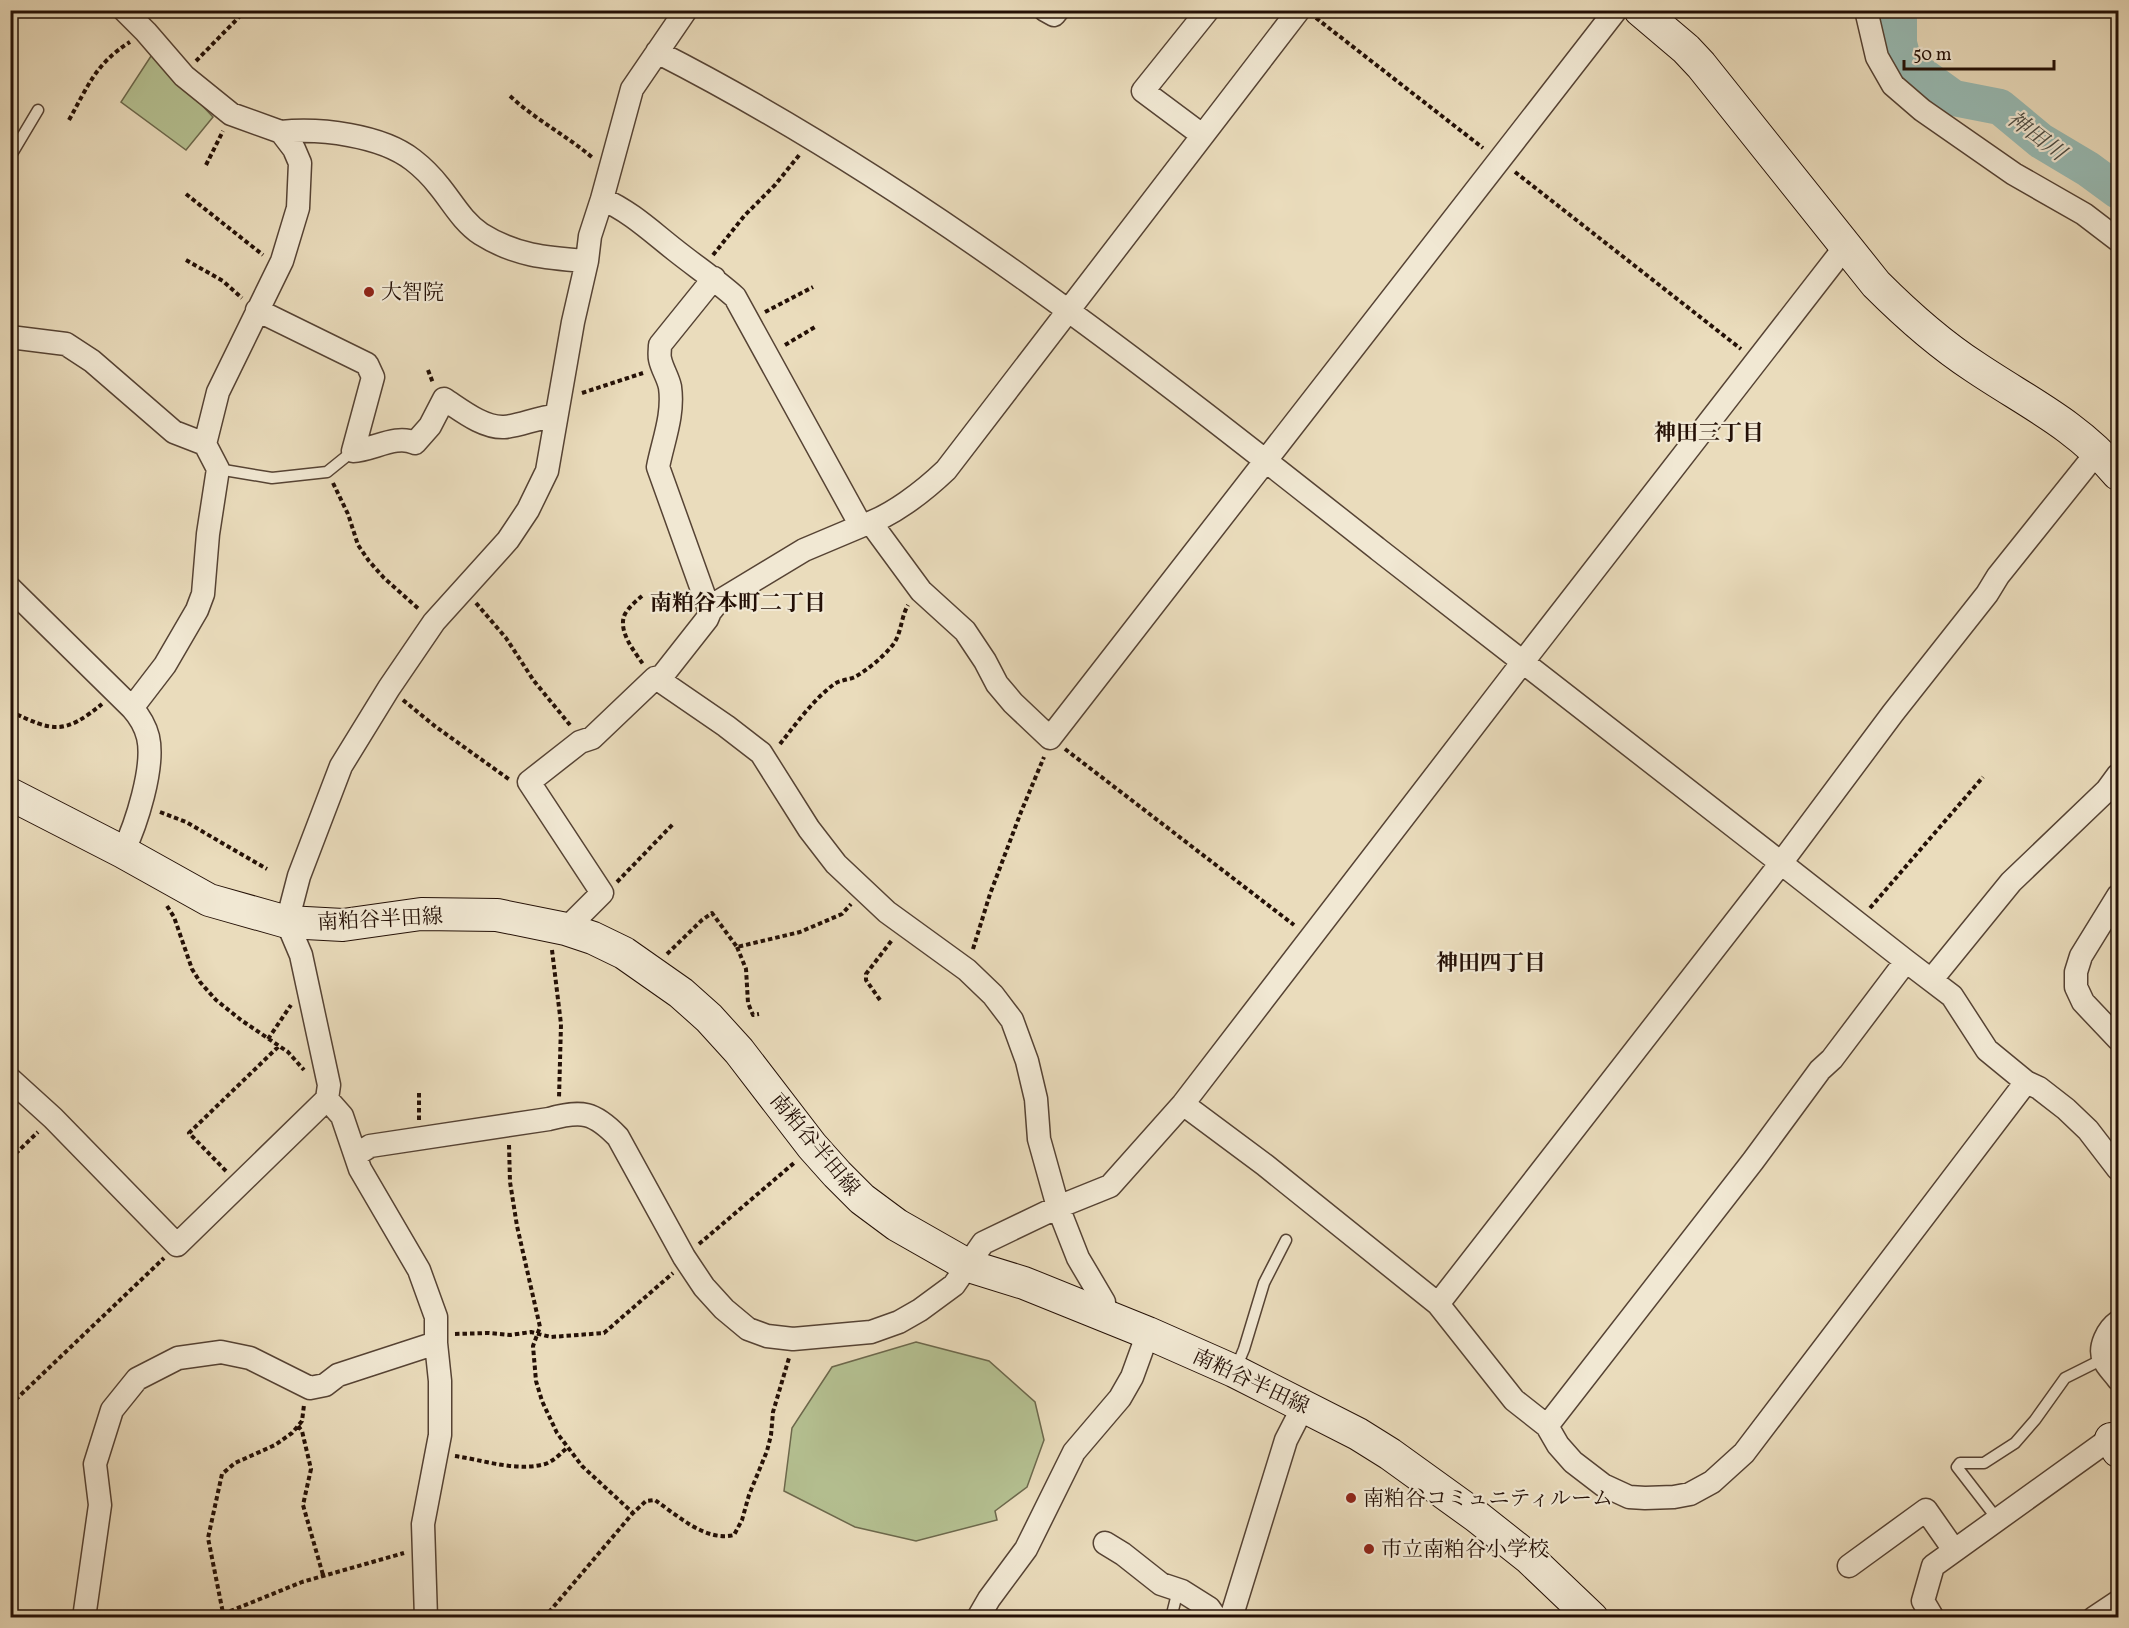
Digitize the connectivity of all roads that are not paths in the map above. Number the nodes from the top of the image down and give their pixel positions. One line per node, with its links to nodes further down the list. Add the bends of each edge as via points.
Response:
1 (124, 10): 12 (street, via 184,76 231,114)
2 (1045, 10): 3 (street, via 1054,15)
3 (1058, 10)
4 (1208, 10): 13 (street, via 1143,91)
5 (1616, 10): 27 (street)
6 (1640, 10): 17 (main road, via 1701,64)
7 (1866, 10): 16 (street, via 1877,57 1893,85 2014,174 2084,214)
8 (677, 13): 10 (street)
9 (1307, 14): 13 (street)
10 (657, 52): 15 (street, via 632,89); 21 (street, via 791,124)
11 (38, 110): 14 (lane)
12 (281, 132): 18 (street, via 322,132 372,140 393,148 413,160 439,186 460,216 481,233 517,252); 20 (street, via 300,163 298,208 278,268)
13 (1202, 135): 21 (street)
14 (10, 157)
15 (602, 199): 18 (street); 19 (street, via 620,207)
16 (2118, 240)
17 (1845, 247): 26 (main road, via 1875,284 1917,325 1974,367 2068,426); 33 (street)
18 (587, 261): 23 (street)
19 (709, 275): 30 (street, via 735,297); 32 (street, via 660,345 671,403 658,467)
20 (258, 308): 24 (street, via 218,392); 25 (street, via 367,364 373,376)
21 (1068, 311): 27 (street); 30 (street, via 946,470 929,487)
22 (10, 338): 24 (street, via 66,344 92,361 174,432)
23 (557, 409): 25 (street, via 505,427 490,425 444,399 430,426 415,443 400,440); 41 (street, via 547,471 528,510 508,540 434,622 341,766 299,876)
24 (205, 444): 28 (street)
25 (353, 451): 28 (lane, via 327,472 272,478)
26 (2098, 451): 29 (main road); 39 (street)
27 (1266, 461): 30 (street, via 1050,738 1012,703 965,631 921,591); 33 (street)
28 (218, 469): 35 (street, via 203,594 197,610 165,665)
29 (2118, 474)
30 (866, 524): 32 (street, via 804,550 718,602)
31 (10, 588): 35 (street)
32 (710, 612): 34 (street)
33 (1522, 663): 39 (street); 49 (street)
34 (657, 679): 42 (street, via 591,738 529,782 602,893); 52 (street, via 761,753 836,864 887,912 967,970 1012,1020 1027,1061 1036,1099 1039,1139)
35 (125, 700): 38 (street, via 143,722 149,740 141,806)
36 (2118, 774): 44 (street, via 2107,790 2011,882)
37 (10, 794): 38 (main road, 南粕谷半田線)
38 (123, 852): 41 (main road, 南粕谷半田線, via 209,900)
39 (1780, 863): 43 (street); 55 (street)
40 (2118, 896): 45 (street, via 2081,956 2076,972 2076,987 2084,1002)
41 (287, 922): 42 (main road, 南粕谷半田線, via 343,925 432,914 497,915); 48 (street, via 301,955 329,1085)
42 (559, 928): 54 (main road, 南粕谷半田線, via 624,953 681,993 739,1051 812,1146 862,1199 897,1225)
43 (1906, 961): 44 (street); 64 (street)
44 (1932, 979): 47 (street, via 1952,996 1987,1050)
45 (2118, 1039)
46 (10, 1079): 48 (street, via 177,1245)
47 (2026, 1082): 51 (street, via 2039,1088 2088,1130); 64 (street, via 1785,1401 1744,1453 1712,1482 1690,1494 1674,1497 1629,1497 1604,1485 1573,1462)
48 (327, 1097): 50 (street, via 342,1116)
49 (1183, 1104): 52 (street, via 1110,1186); 55 (street)
50 (356, 1155): 54 (street, via 370,1146 572,1113 593,1116 618,1137 704,1287 748,1329 766,1336 793,1340 871,1332 920,1310 954,1285); 59 (street, via 360,1169 419,1270 436,1317)
51 (2118, 1169)
52 (1058, 1207): 54 (street, via 983,1243); 56 (street, via 1078,1258 1104,1302)
53 (1286, 1240): 61 (lane, via 1264,1283)
54 (969, 1266): 56 (main road, 南粕谷半田線)
55 (1438, 1304): 64 (street, via 1514,1400)
56 (1103, 1315): 58 (main road, 南粕谷半田線)
57 (2118, 1322): 60 (street, via 2103,1342)
58 (1148, 1334): 61 (main road, 南粕谷半田線); 74 (street, via 1120,1398 1074,1452 1026,1549)
59 (436, 1339): 72 (street, via 310,1388 250,1358 220,1352 178,1358 137,1379 112,1410 95,1464 100,1505); 73 (street, via 440,1435 423,1524)
60 (2103, 1359): 62 (street); 66 (lane, via 2065,1378 2015,1443 1984,1463 1960,1463 1957,1467)
61 (1234, 1371): 63 (main road, 南粕谷半田線)
62 (2118, 1379)
63 (1304, 1405): 77 (street, via 1286,1440); 78 (main road, 南粕谷半田線, via 1382,1449 1442,1490 1529,1558)
64 (1547, 1426)
65 (2116, 1441): 66 (street)
66 (1998, 1520): 68 (street)
67 (1106, 1543): 70 (street, via 1161,1584)
68 (1954, 1550): 69 (street, via 1926,1510); 79 (street, via 1933,1566 1923,1601)
69 (1849, 1566)
70 (1178, 1590): 75 (lane); 76 (street, via 1209,1608)
71 (2118, 1602): 80 (street)
72 (84, 1617)
73 (426, 1617)
74 (978, 1617)
75 (1172, 1617)
76 (1216, 1617)
77 (1231, 1617)
78 (1592, 1617)
79 (1933, 1617)
80 (2094, 1617)

